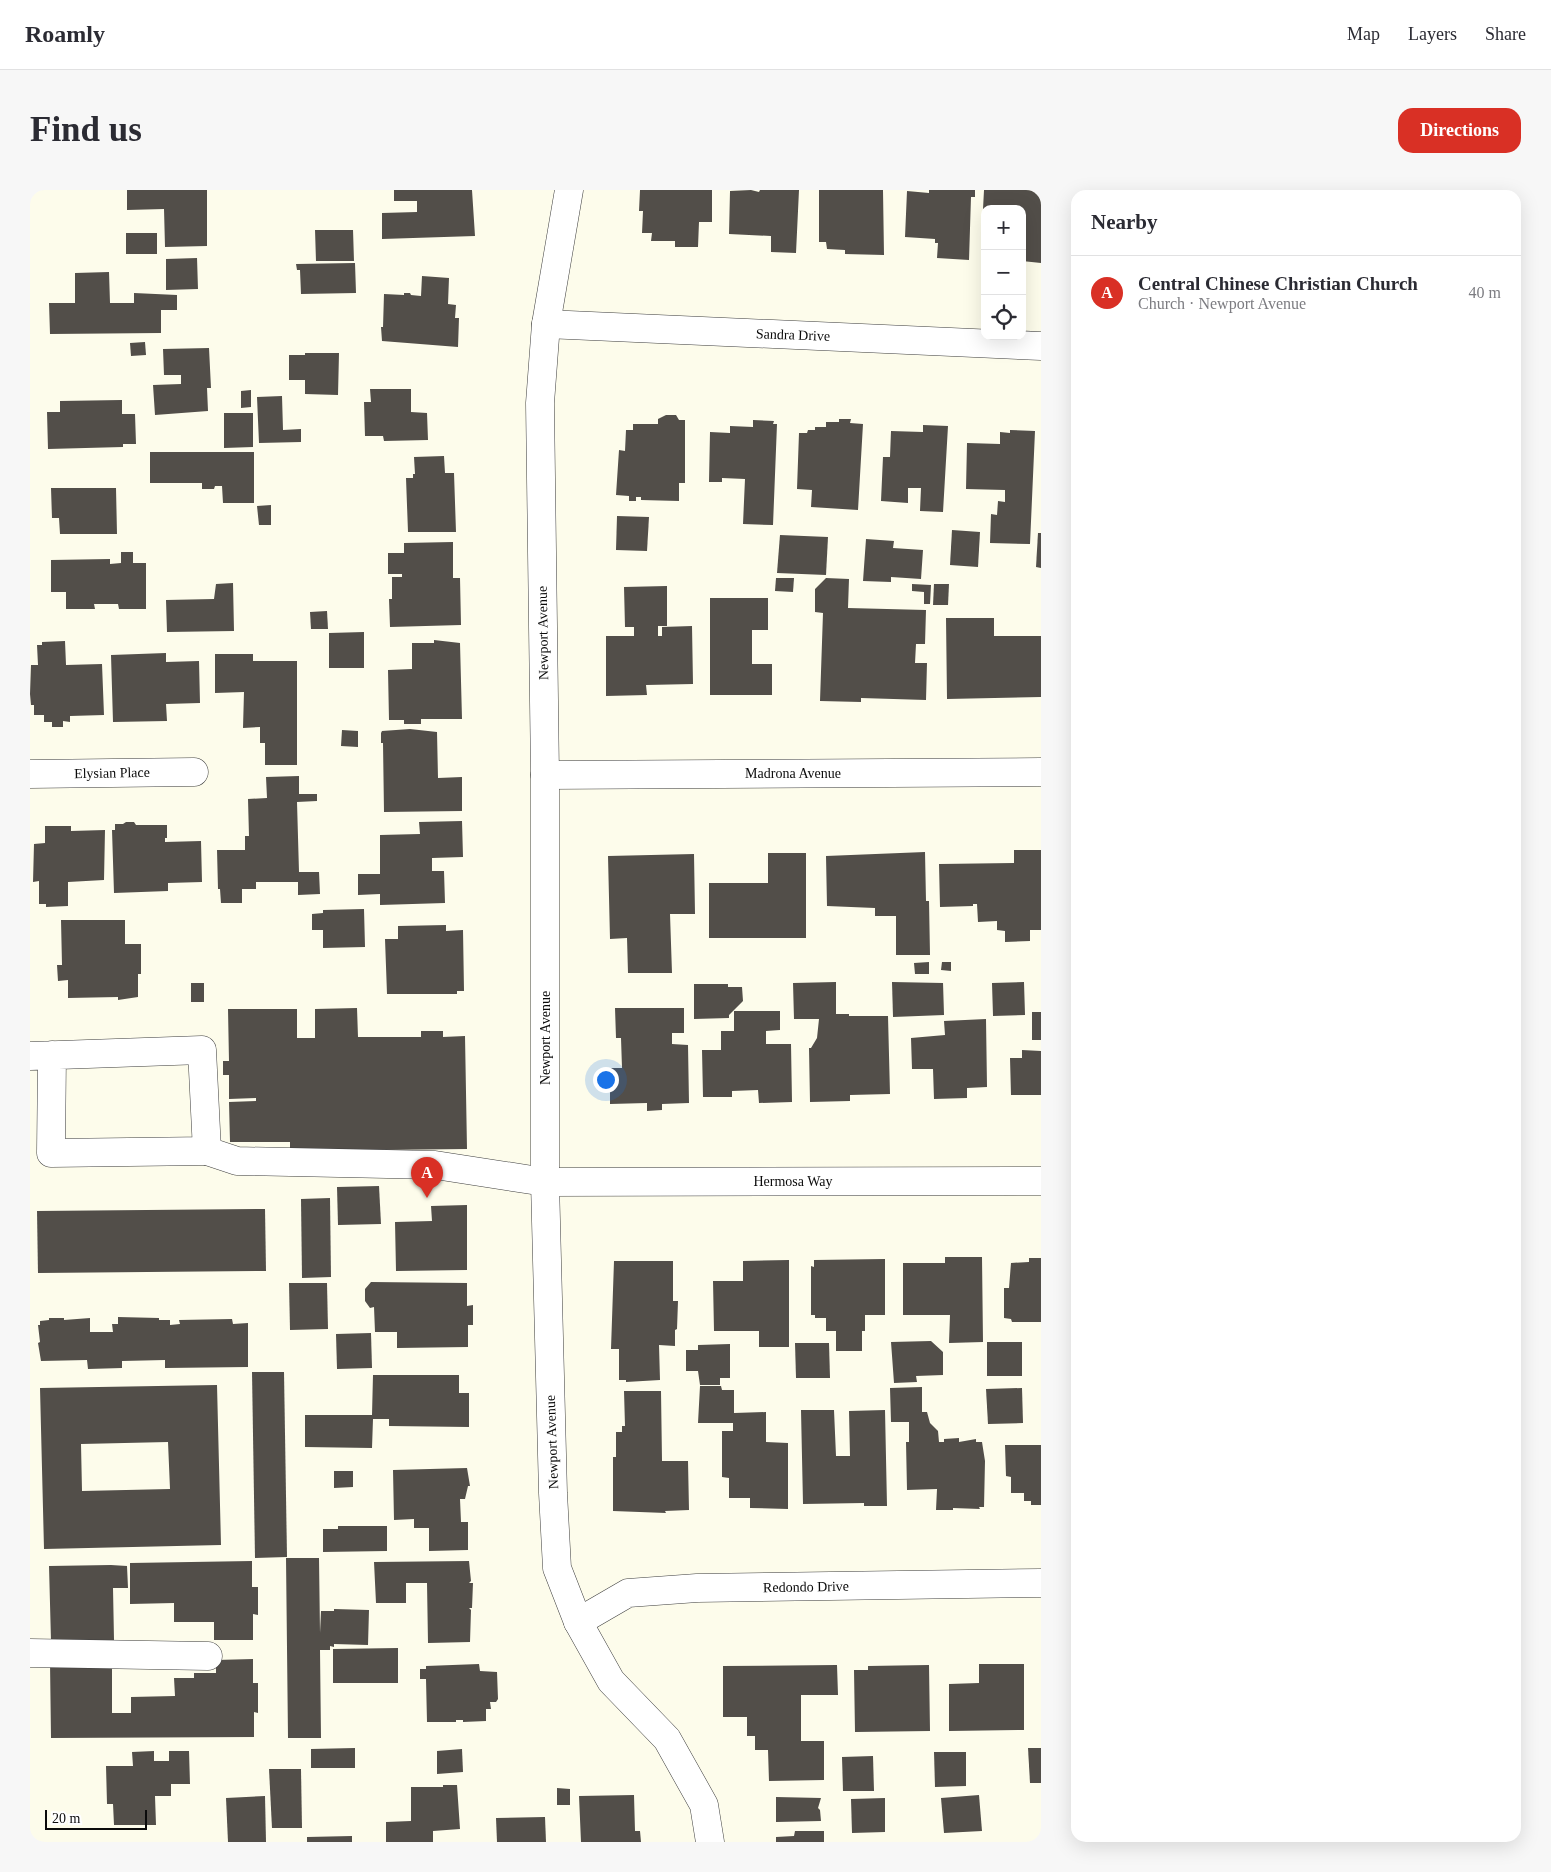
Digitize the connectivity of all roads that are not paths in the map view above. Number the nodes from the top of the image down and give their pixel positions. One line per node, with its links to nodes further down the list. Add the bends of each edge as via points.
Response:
1 (569, 190): 2 (street, Newport Avenue)
2 (546, 324): 3 (street, Sandra Drive); 7 (street, Newport Avenue, via 540,403)
3 (1041, 346)
4 (194, 772): 6 (street, Elysian Place)
5 (1041, 772): 7 (street, Madrona Avenue)
6 (30, 774)
7 (545, 775): 10 (street, Newport Avenue)
8 (41, 1056): 9 (street, via 51,1153); 9 (street, via 202,1050)
9 (207, 1150): 10 (street, Hermosa Way, via 237,1161 435,1164)
10 (545, 1182): 11 (street, Hermosa Way); 13 (street, Newport Avenue, via 557,1568)
11 (1041, 1182)
12 (1041, 1583): 13 (street, Redondo Drive, via 697,1588 628,1593)
13 (578, 1622): 16 (street, Newport Avenue, via 612,1681 667,1739 704,1806)
14 (30, 1652): 15 (street)
15 (208, 1656)
16 (710, 1842)

